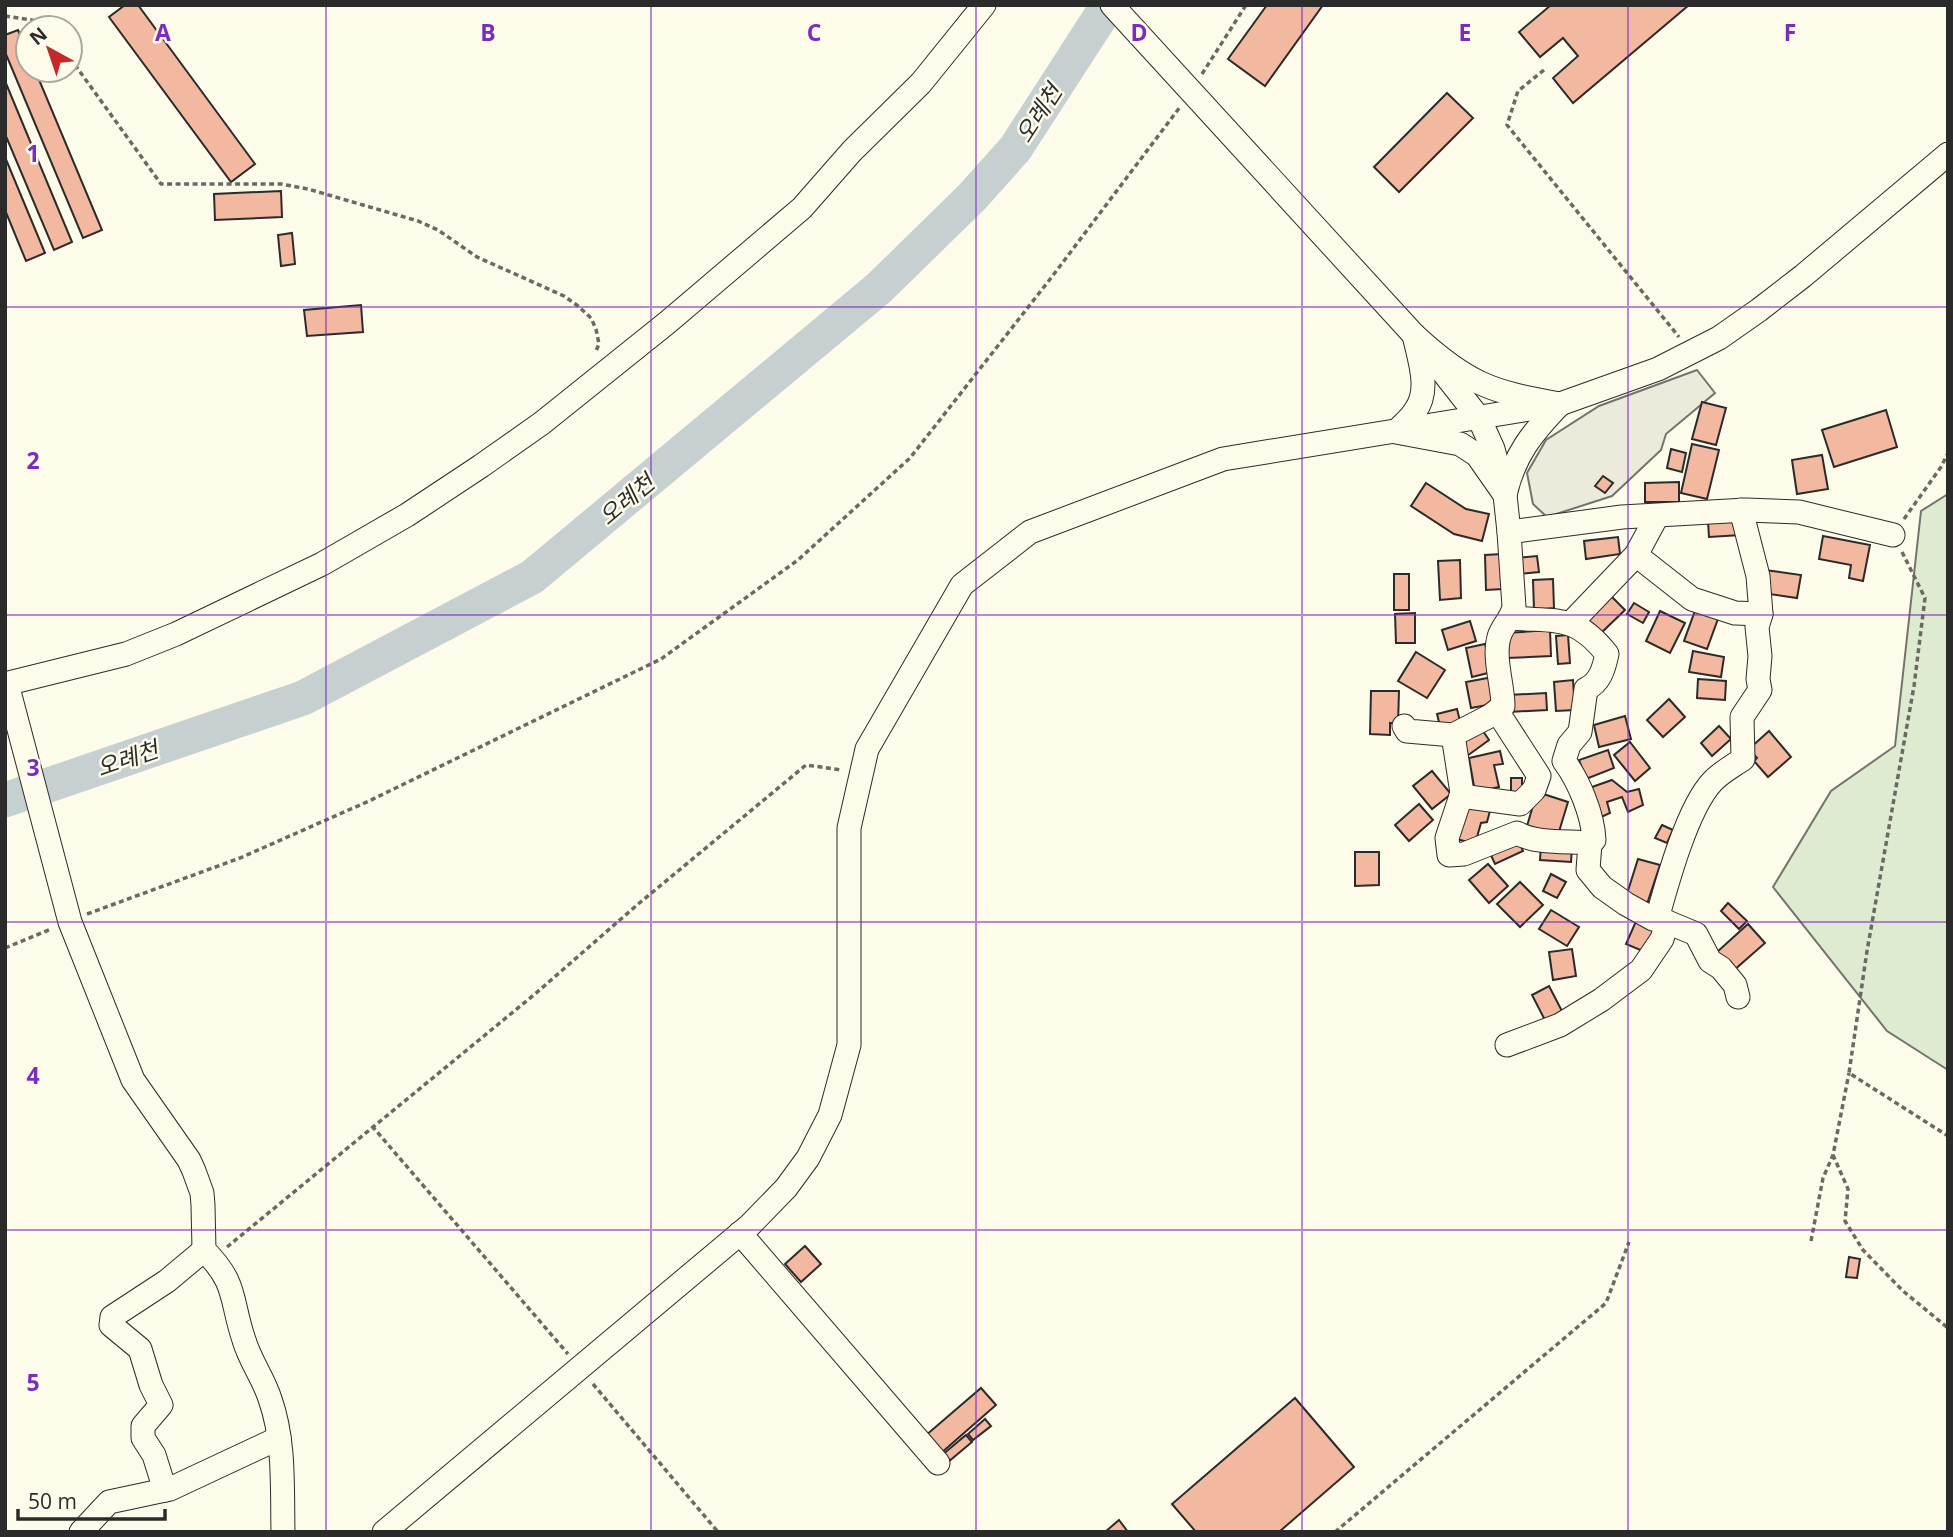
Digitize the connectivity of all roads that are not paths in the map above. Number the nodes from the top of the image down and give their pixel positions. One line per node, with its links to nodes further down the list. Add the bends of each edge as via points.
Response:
1 (984, 5): 17 (street, via 921,83 802,208 542,423 407,515 322,564 126,654)
2 (1112, 5): 4 (street)
3 (1948, 153): 5 (street, via 1803,276 1719,338 1658,369)
4 (1414, 335): 5 (street, via 1468,379); 6 (street); 7 (street, via 1423,394 1415,413)
5 (1560, 404): 6 (street); 8 (street, via 1520,451)
6 (1479, 418): 7 (street); 8 (street)
7 (1396, 432): 8 (street, via 1460,444 1477,455); 28 (street, via 1223,459 1030,532 962,585 867,749 849,828 849,1045 830,1115 786,1188)
8 (1505, 495): 11 (street)
9 (1741, 510): 10 (street); 12 (street, via 1799,512); 14 (street, via 1758,576)
10 (1657, 516): 11 (street); 13 (street)
11 (1509, 532): 15 (street, via 1514,583)
12 (1893, 535)
13 (1636, 555): 14 (street, via 1692,599); 16 (street)
14 (1760, 614): 25 (street, via 1760,690 1742,717 1743,759 1713,781 1701,797 1671,871)
15 (1511, 618): 16 (street); 18 (street, via 1499,636 1503,706)
16 (1571, 623): 21 (street, via 1593,637 1607,654 1595,685 1586,689 1580,732)
17 (6, 684): 29 (street, via 70,922 133,1080 194,1171 202,1193)
18 (1497, 711): 20 (street); 22 (street)
19 (1404, 726): 20 (street, via 1407,731)
20 (1453, 735): 23 (street)
21 (1564, 761): 22 (street); 24 (street, via 1594,827)
22 (1539, 775): 23 (street, via 1534,790 1520,804)
23 (1461, 796): 24 (street, via 1447,838 1449,855 1464,854 1517,833 1530,841)
24 (1590, 844): 25 (street, via 1588,870 1602,887)
25 (1662, 920): 26 (street, via 1696,934 1710,961 1735,985); 27 (street, via 1661,939 1642,971 1560,1024)
26 (1738, 997)
27 (1507, 1045)
28 (740, 1233): 31 (street); 35 (street)
29 (208, 1254): 30 (street, via 224,1272 234,1297 247,1350 270,1398); 32 (street, via 113,1317 111,1325 139,1349 161,1405 143,1426 143,1438 154,1455)
30 (279, 1438): 32 (street); 34 (street)
31 (938, 1464)
32 (165, 1490): 33 (street, via 109,1502)
33 (80, 1532)
34 (282, 1532)
35 (384, 1532)

